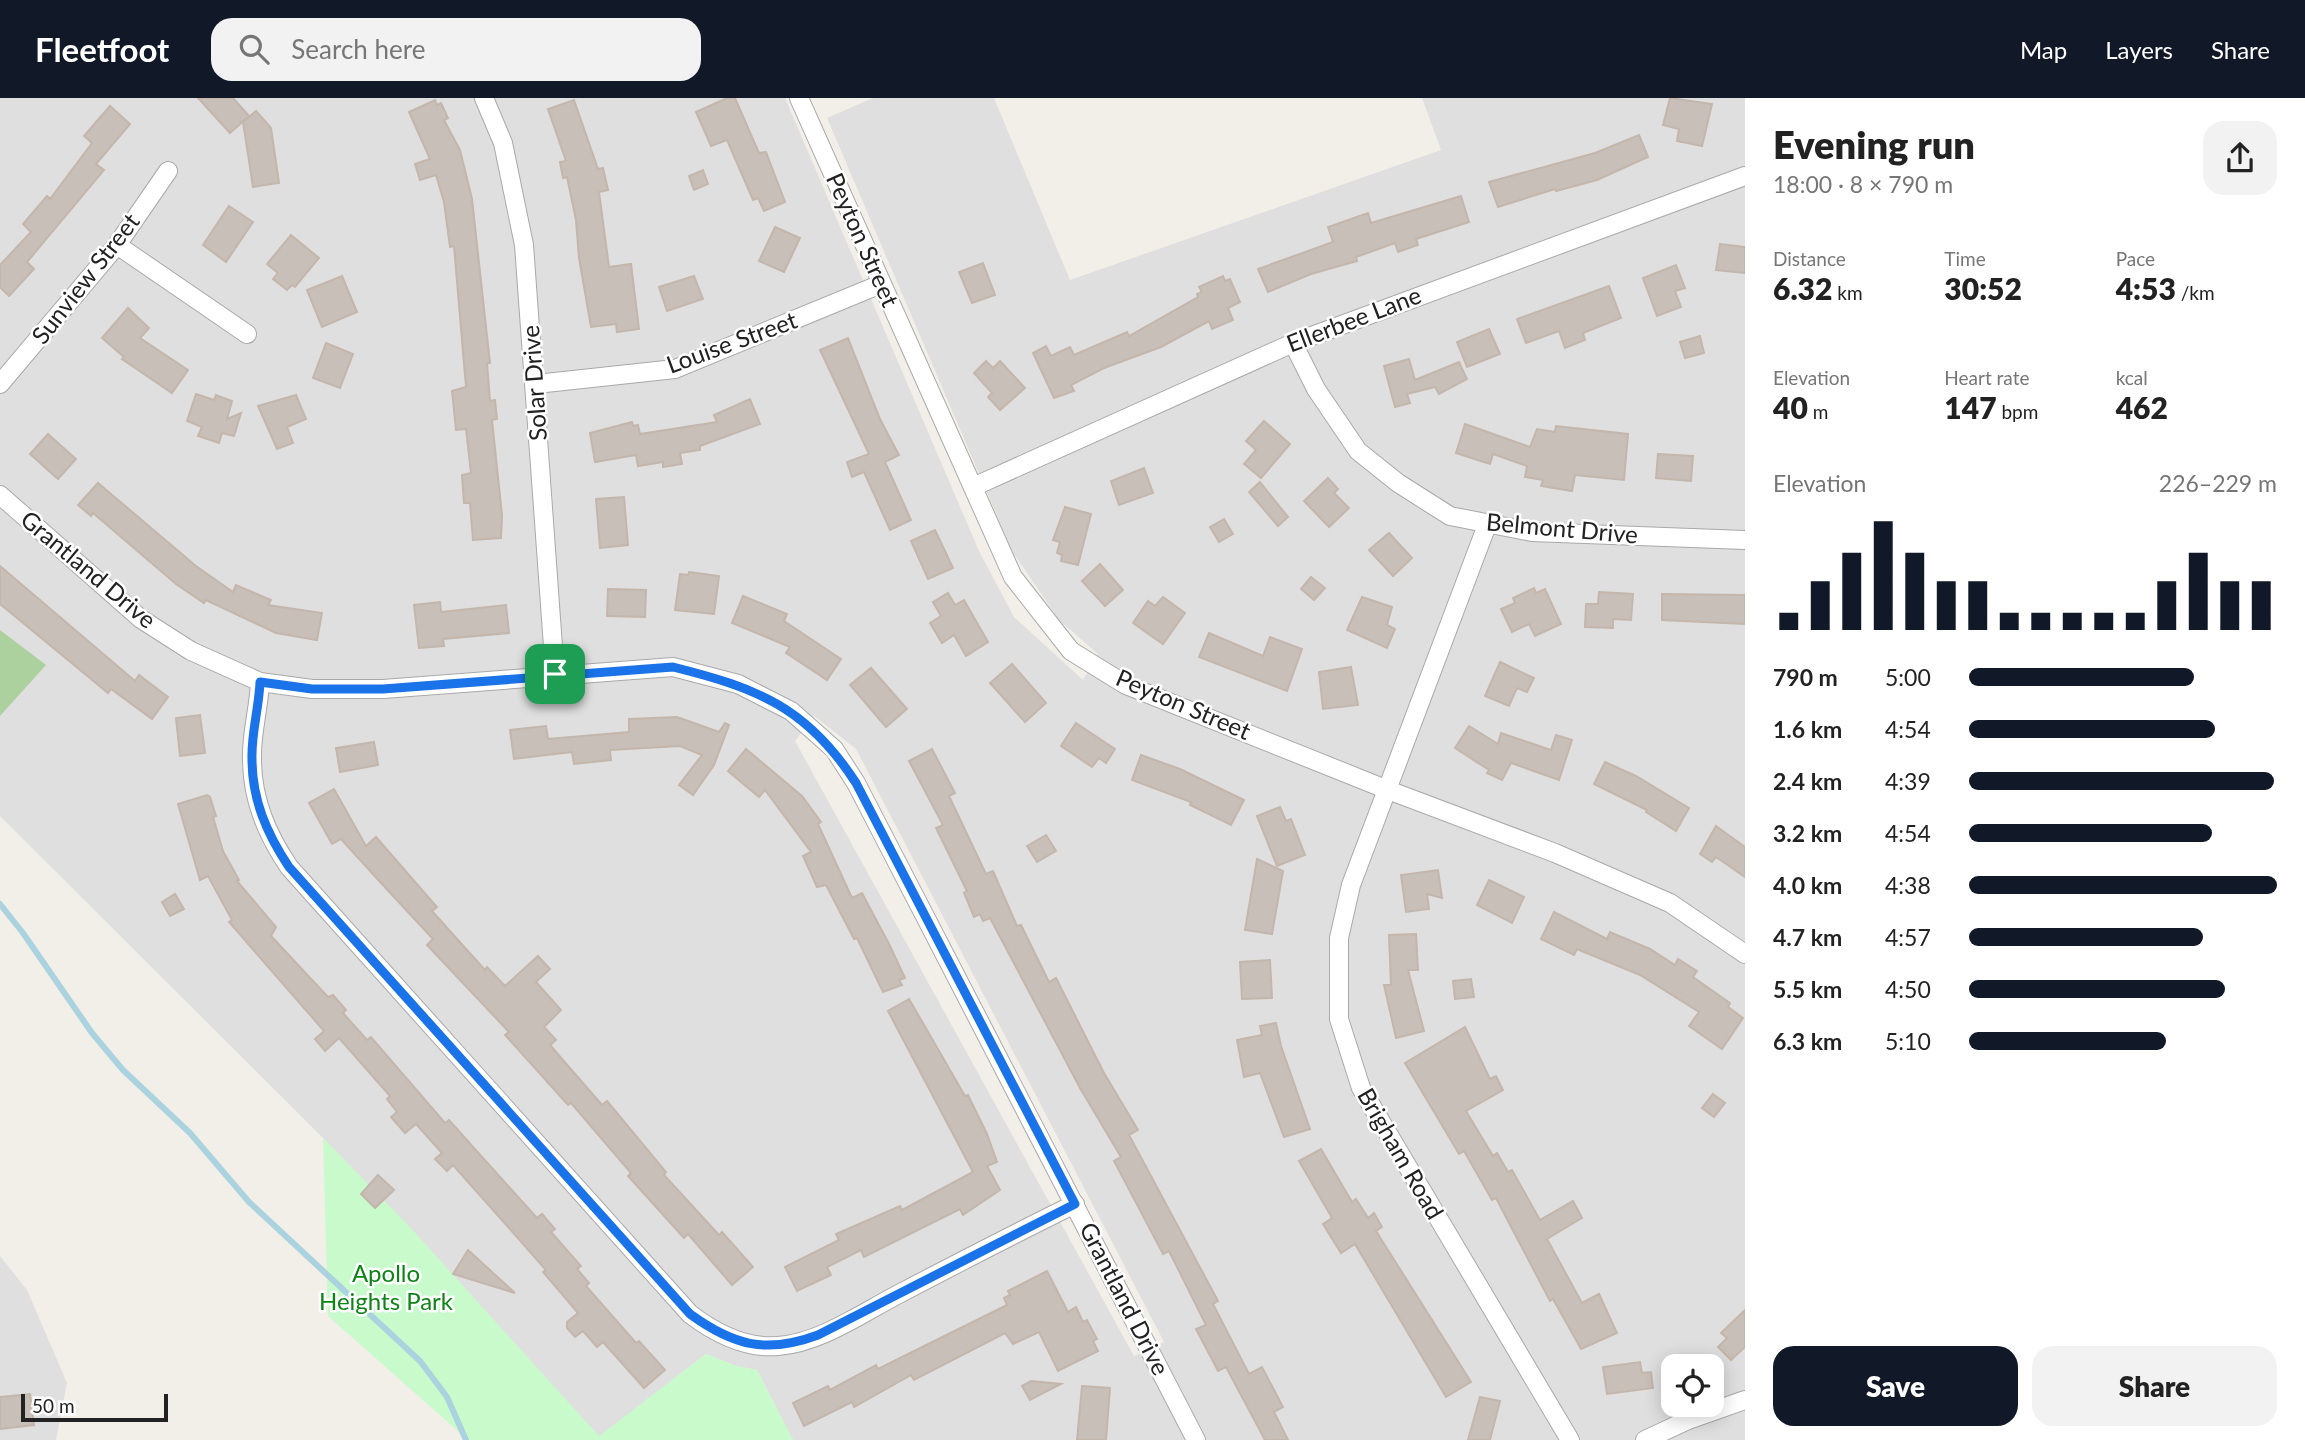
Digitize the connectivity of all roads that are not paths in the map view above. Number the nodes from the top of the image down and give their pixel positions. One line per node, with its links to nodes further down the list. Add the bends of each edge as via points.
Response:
1 (484, 98): 10 (street, Solar Drive, via 512,176 524,245)
2 (799, 98): 6 (street, Peyton Street)
3 (168, 171): 5 (street, Sunview Street)
4 (1745, 176): 8 (street, Ellerbee Lane)
5 (117, 246): 7 (street); 9 (street, Sunview Street)
6 (881, 284): 10 (street, Louise Street, via 674,369); 11 (street, Peyton Street)
7 (247, 334)
8 (1293, 343): 11 (street, Ellerbee Lane); 13 (street, Belmont Drive, via 1316,389 1358,451 1450,516)
9 (0, 384)
10 (536, 384): 15 (street, Solar Drive)
11 (973, 487): 17 (street, Peyton Street, via 1013,577 1072,651 1126,685)
12 (0, 495): 16 (street, Grantland Drive, via 141,619 191,651)
13 (1487, 525): 14 (street, Belmont Drive, via 1532,532); 17 (street, Brigham Road)
14 (1745, 540)
15 (555, 674): 16 (street, Grantland Drive, via 383,689 312,689); 19 (street, Grantland Drive, via 673,667 738,684 791,711 834,749 856,783)
16 (260, 682): 19 (street, via 251,758 256,802 271,840 289,867 690,1314 707,1326 753,1345 797,1342)
17 (1388, 790): 18 (street, Peyton Street, via 1555,853 1670,903); 22 (street, Brigham Road, via 1350,885 1339,939 1339,1019 1361,1088)
18 (1745, 954)
19 (1075, 1204): 21 (street, Grantland Drive)
20 (1745, 1400): 23 (street, via 1688,1419)
21 (1196, 1440)
22 (1570, 1440)
23 (1645, 1440)

